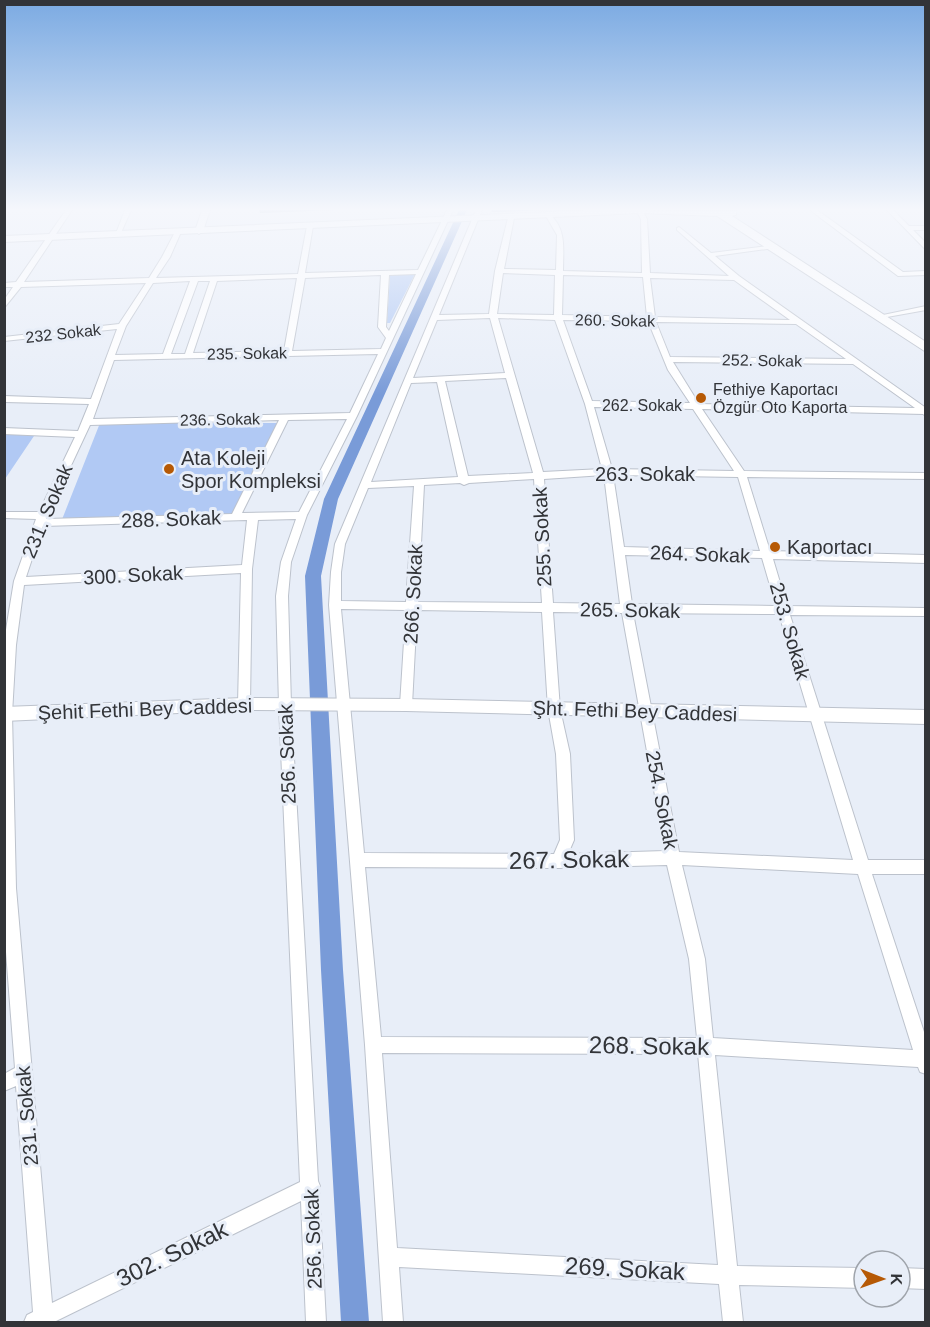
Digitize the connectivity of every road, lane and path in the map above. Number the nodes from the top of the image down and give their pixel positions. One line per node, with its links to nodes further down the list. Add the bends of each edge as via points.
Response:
1 (499, 271): 27 (street, 255. Sokak)
2 (27, 272): 23 (street)
3 (155, 272): 21 (street, 231. Sokak)
4 (304, 272): 16 (street)
5 (420, 272): 13 (street); 33 (street, 256. Sokak)
6 (452, 272): 28 (street)
7 (518, 272): 15 (street)
8 (646, 272): 17 (street, 253. Sokak)
9 (729, 272): 18 (street)
10 (813, 272): 36 (main road)
11 (825, 272): 26 (main road)
12 (897, 272): 14 (street)
13 (385, 273): 16 (street); 33 (street, via 382,327)
14 (926, 273)
15 (560, 274): 17 (street); 29 (street, 254. Sokak)
16 (303, 276): 19 (street); 38 (street)
17 (646, 276): 18 (street); 30 (street, 253. Sokak)
18 (736, 278): 31 (street)
19 (214, 280): 20 (street); 39 (street)
20 (194, 281): 21 (street); 40 (street)
21 (148, 282): 23 (street); 32 (street, 231. Sokak)
22 (4, 285): 23 (street)
23 (18, 285): 24 (street)
24 (4, 306)
25 (926, 308): 26 (street)
26 (887, 315): 35 (main road)
27 (493, 316): 28 (street, 260. Sokak); 29 (street, 260. Sokak); 44 (street, 255. Sokak)
28 (434, 318): 45 (street)
29 (558, 318): 30 (street, 260. Sokak); 49 (street, 254. Sokak)
30 (651, 320): 31 (street, 260. Sokak); 42 (street, 253. Sokak)
31 (795, 322): 43 (street)
32 (122, 326): 34 (street, 232 Sokak); 41 (street, 231. Sokak)
33 (389, 337): 37 (street, 256. Sokak)
34 (4, 339)
35 (926, 339)
36 (926, 348)
37 (383, 351): 38 (street, 235. Sokak); 52 (street, 256. Sokak)
38 (288, 352): 39 (street, 235. Sokak)
39 (189, 354): 40 (street, 235. Sokak)
40 (167, 355): 41 (street, 235. Sokak)
41 (112, 358): 48 (street, 231. Sokak)
42 (668, 359): 43 (street, 252. Sokak); 50 (street, 253. Sokak)
43 (855, 362): 51 (street)
44 (509, 375): 46 (street); 59 (street, 255. Sokak)
45 (409, 381): 46 (street); 62 (street)
46 (441, 381): 60 (street)
47 (4, 399): 48 (street)
48 (94, 402): 54 (street, 231. Sokak)
49 (589, 404): 50 (street, 262. Sokak); 56 (street, 254. Sokak)
50 (695, 405): 51 (street, 262. Sokak); 57 (street, 253. Sokak)
51 (925, 411)
52 (353, 416): 53 (street, 236. Sokak); 64 (street, 256. Sokak)
53 (285, 418): 54 (street, 236. Sokak); 66 (street)
54 (84, 428): 55 (street, 236. Sokak); 67 (street, 231. Sokak)
55 (4, 431)
56 (608, 472): 57 (street, 263. Sokak); 59 (street, 263. Sokak); 68 (street, 254. Sokak)
57 (742, 475): 58 (street, 263. Sokak); 69 (street, 253. Sokak)
58 (926, 476)
59 (539, 477): 60 (street, 263. Sokak); 75 (street, 255. Sokak)
60 (464, 482): 61 (street, 263. Sokak)
61 (419, 483): 62 (street, 263. Sokak); 73 (street, 266. Sokak)
62 (365, 485): 74 (street, via 340,544)
63 (4, 515): 67 (street, 288. Sokak)
64 (302, 515): 65 (street, 288. Sokak); 80 (street, 256. Sokak, via 286,562 282,596)
65 (254, 516): 66 (street, 288. Sokak); 71 (street)
66 (235, 517): 67 (street, 288. Sokak)
67 (41, 520): 72 (street, 231. Sokak)
68 (619, 551): 69 (street, 264. Sokak); 76 (street, 254. Sokak)
69 (768, 557): 70 (street, 264. Sokak); 77 (street, 253. Sokak)
70 (926, 559)
71 (247, 569): 72 (street, 300. Sokak); 79 (street)
72 (19, 581): 85 (street, 231. Sokak)
73 (413, 604): 74 (street, 265. Sokak); 75 (street, 265. Sokak); 81 (street, 266. Sokak)
74 (335, 605): 82 (street)
75 (546, 609): 76 (street, 265. Sokak); 83 (street, 255. Sokak)
76 (627, 611): 77 (street, 265. Sokak); 84 (street, 254. Sokak)
77 (784, 612): 78 (street, 265. Sokak); 86 (street, 253. Sokak)
78 (926, 612)
79 (244, 704): 80 (street, Şehit Fethi Bey Caddesi); 85 (street, Şehit Fethi Bey Caddesi)
80 (285, 705): 82 (street, Şehit Fethi Bey Caddesi); 99 (street, 256. Sokak)
81 (406, 705): 82 (street, Şht. Fethi Bey Caddesi); 83 (street, Şht. Fethi Bey Caddesi)
82 (344, 706): 89 (street)
83 (554, 709): 84 (street, Şht. Fethi Bey Caddesi); 90 (street, 255. Sokak, via 563,754 567,840)
84 (646, 712): 86 (street, Şht. Fethi Bey Caddesi); 88 (street, 254. Sokak)
85 (5, 714): 93 (street, 231. Sokak)
86 (815, 716): 87 (street, Şht. Fethi Bey Caddesi); 91 (street, 253. Sokak)
87 (926, 717)
88 (673, 858): 90 (street, 267. Sokak); 91 (street, 267. Sokak); 95 (street, 254. Sokak, via 697,959)
89 (357, 860): 90 (street, 267. Sokak); 94 (street)
90 (558, 861)
91 (864, 867): 92 (street, 267. Sokak); 96 (street, 253. Sokak)
92 (926, 867)
93 (7, 889): 97 (street, 231. Sokak)
94 (373, 1045): 95 (street, 268. Sokak); 100 (street)
95 (704, 1046): 96 (street, 268. Sokak); 101 (street, 254. Sokak)
96 (925, 1061)
97 (23, 1073): 98 (street); 103 (street, 231. Sokak)
98 (4, 1083)
99 (311, 1186): 103 (street, 302. Sokak); 104 (street, 256. Sokak)
100 (387, 1257): 101 (street, 269. Sokak); 105 (street)
101 (727, 1275): 102 (street, 269. Sokak); 106 (street, 254. Sokak)
102 (852, 1278)
103 (41, 1321)
104 (316, 1323)
105 (393, 1323)
106 (733, 1323)

